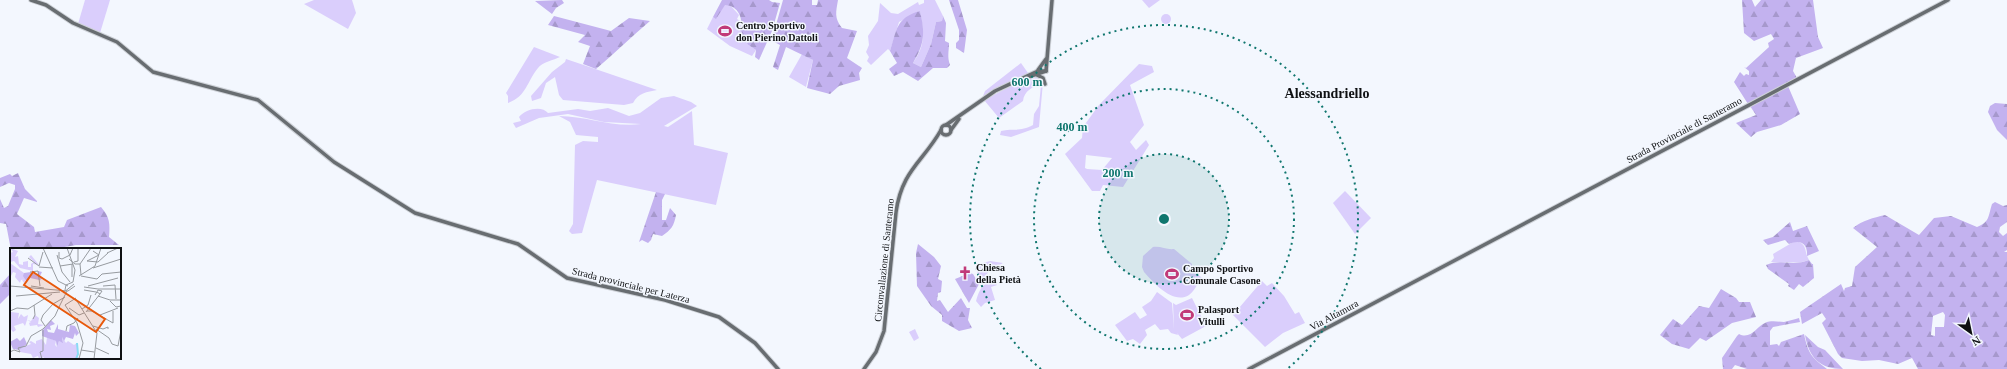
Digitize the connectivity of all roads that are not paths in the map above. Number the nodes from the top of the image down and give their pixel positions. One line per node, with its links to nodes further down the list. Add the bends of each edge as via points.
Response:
1 (31, 0): 14 (main road, Strada provinciale per Laterza, via 46,5 70,22 118,42 153,72 258,100 334,162 415,213 518,244 567,278 665,300 719,317 755,343)
2 (1052, 0): 4 (main road)
3 (1948, 0): 13 (main road, Strada Provinciale di Santeramo)
4 (1048, 57): 5 (main road); 5 (main road, via 1046,71)
5 (1038, 73): 6 (main road); 7 (main road, via 996,91)
6 (1045, 84)
7 (968, 109): 8 (main road); 10 (main road)
8 (946, 125): 9 (main road); 10 (main road)
9 (941, 130): 11 (main road); 12 (main road, Circonvallazione di Santeramo)
10 (951, 130): 11 (main road)
11 (945, 135): 12 (main road, Circonvallazione di Santeramo)
12 (923, 153): 15 (main road, Circonvallazione di Santeramo, via 908,174 898,198 884,331 876,352)
13 (1427, 275): 16 (main road, Via Altamura)
14 (778, 369)
15 (864, 369)
16 (1249, 369)

